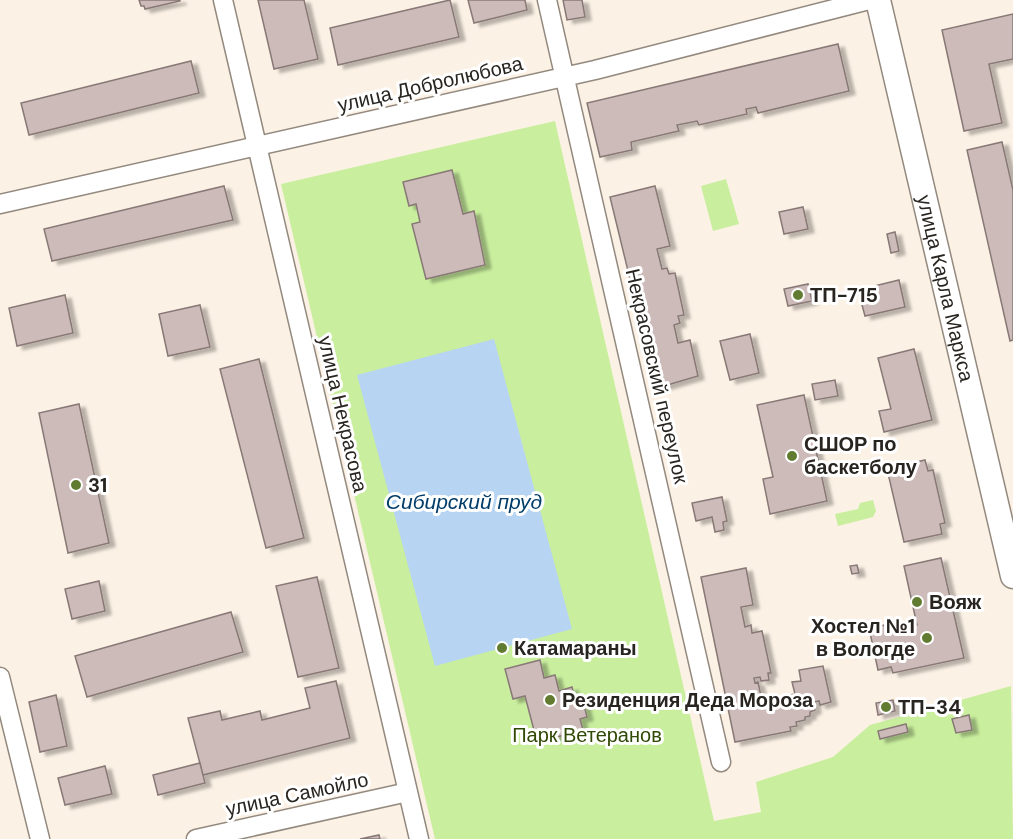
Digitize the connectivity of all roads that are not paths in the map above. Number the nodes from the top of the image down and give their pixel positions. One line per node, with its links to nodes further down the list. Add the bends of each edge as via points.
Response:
1 (224, 0): 6 (street, улица Некрасова)
2 (547, 0): 5 (street, Некрасовский переулок)
3 (868, 0): 5 (street, улица Добролюбова)
4 (878, 0): 8 (street, улица Карла Маркса)
5 (566, 76): 6 (street, улица Добролюбова); 10 (street, Некрасовский переулок)
6 (258, 146): 7 (street, улица Добролюбова); 11 (street, улица Некрасова)
7 (0, 204)
8 (1013, 576)
9 (0, 676): 12 (street)
10 (721, 762)
11 (408, 792): 13 (street, улица Самойло); 14 (street, улица Некрасова)
12 (40, 839)
13 (196, 839)
14 (419, 839)

